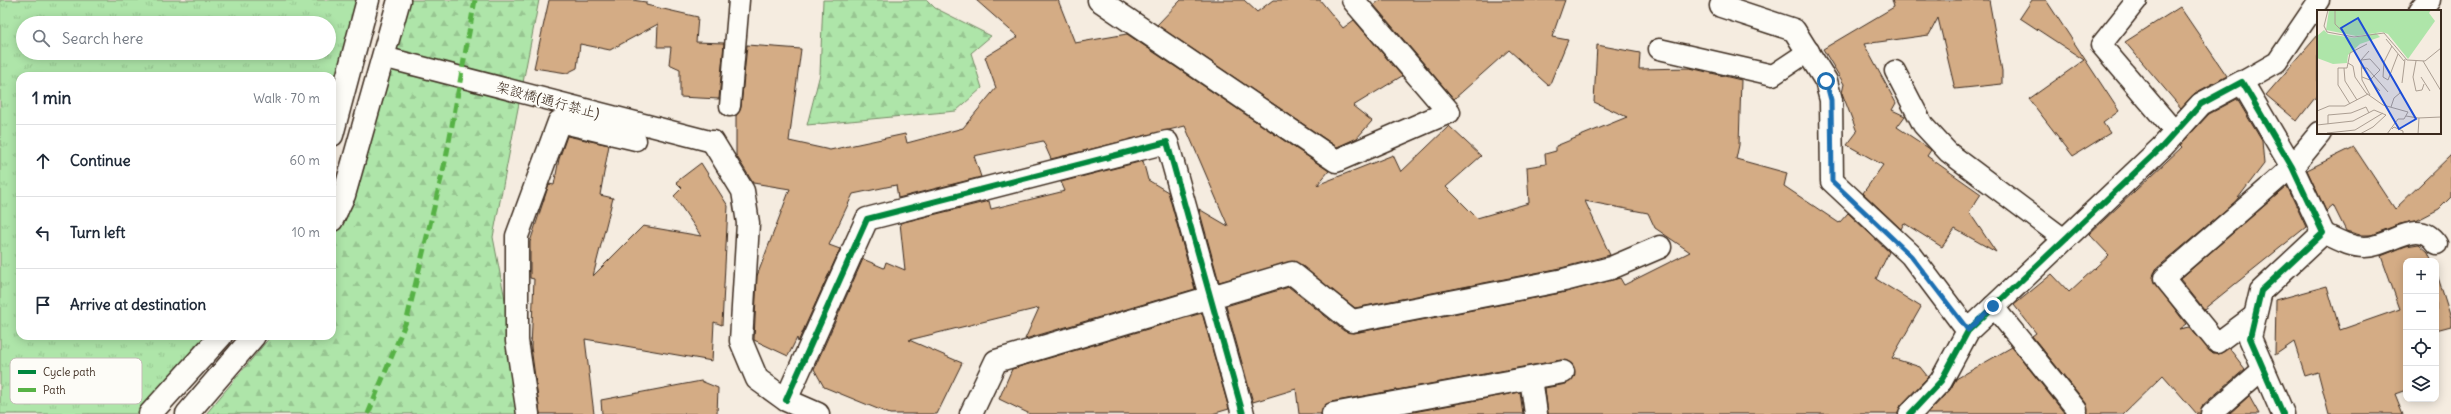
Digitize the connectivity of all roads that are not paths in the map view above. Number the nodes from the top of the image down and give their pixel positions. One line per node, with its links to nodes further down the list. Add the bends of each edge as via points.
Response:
1 (368, 0): 17 (street)
2 (399, 0): 13 (street)
3 (739, 0): 16 (lane)
4 (1099, 0): 5 (street, via 1336,161 1449,112)
5 (1353, 0)
6 (2137, 0): 19 (lane, via 2101,45)
7 (2319, 0): 15 (lane, via 2277,62)
8 (2429, 0): 10 (street)
9 (1721, 6): 12 (street, via 1794,30)
10 (2421, 10)
11 (1659, 49): 12 (lane, via 1773,75)
12 (1809, 51): 32 (street, via 1826,81 1831,100 1832,181 1911,256)
13 (383, 57): 22 (lane, 架設橋(通行禁止)); 24 (street, via 344,195)
14 (1895, 72): 26 (lane, via 1923,125 1948,152)
15 (2242, 82): 19 (street, via 2201,104); 23 (street)
16 (730, 106)
17 (336, 120)
18 (559, 122): 21 (lane); 42 (street, via 517,236 517,341)
19 (2175, 132): 26 (street)
20 (2319, 134): 23 (street)
21 (636, 140)
22 (713, 142): 38 (street, via 743,191 748,223 741,341 757,379)
23 (2292, 167): 25 (street); 31 (lane, via 2164,278 2217,343)
24 (336, 212)
25 (2323, 233): 27 (lane, via 2350,246 2366,248 2405,233 2424,232 2433,237); 31 (street, via 2261,291)
26 (2064, 239): 30 (street)
27 (2437, 244)
28 (1660, 247): 29 (street, via 1611,268 1564,280 1352,321 1292,273)
29 (1210, 298): 38 (street, via 1167,142 866,219); 44 (street, via 996,361); 45 (street)
30 (1993, 306): 32 (street); 39 (lane)
31 (2256, 314): 35 (street, via 2250,338)
32 (1968, 330): 48 (street, via 1941,381)
33 (217, 340): 40 (street)
34 (251, 340): 41 (street)
35 (2263, 370): 49 (lane); 50 (street)
36 (1563, 372): 37 (street)
37 (1531, 378): 46 (street); 47 (street)
38 (786, 400): 43 (street)
39 (2077, 410)
40 (150, 414)
41 (187, 414)
42 (528, 414)
43 (818, 414)
44 (971, 414)
45 (1243, 414)
46 (1333, 414)
47 (1536, 414)
48 (1910, 414)
49 (2211, 414)
50 (2283, 414)

